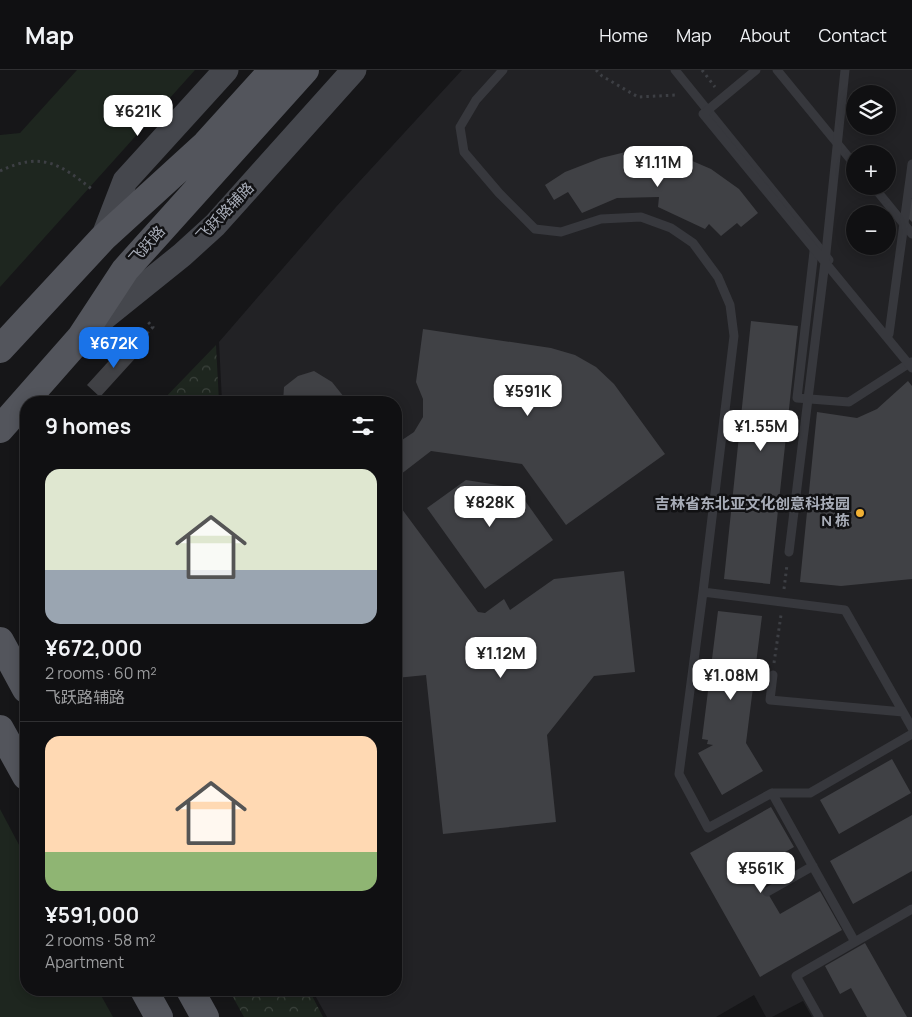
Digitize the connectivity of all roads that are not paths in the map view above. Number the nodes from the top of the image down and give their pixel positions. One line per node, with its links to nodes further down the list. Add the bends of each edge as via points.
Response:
1 (226, 70): 18 (street, via 125,181)
2 (272, 70): 18 (main road, via 206,144)
3 (305, 70): 22 (main road, 飞跃路, via 125,270)
4 (354, 70): 22 (street, 飞跃路辅路, via 215,224)
5 (503, 70): 30 (lane, via 476,100 460,127 464,152 499,193 535,229 561,232 601,219 641,217 671,228 693,243 718,277 730,305 734,336)
6 (675, 70): 19 (lane)
7 (756, 70): 20 (lane, bridge, via 703,114)
8 (779, 70): 10 (lane); 11 (lane)
9 (845, 70): 10 (lane, bridge)
10 (837, 143): 12 (lane); 20 (lane, bridge)
11 (846, 152)
12 (846, 153)
13 (912, 164): 16 (lane, bridge)
14 (881, 195): 16 (lane)
15 (881, 195): 17 (lane)
16 (904, 224): 17 (lane); 21 (lane, bridge)
17 (912, 233)
18 (103, 238): 23 (main road)
19 (815, 243): 21 (lane); 24 (lane, via 796,398 849,402)
20 (825, 262): 25 (lane, bridge); 29 (lane, bridge)
21 (889, 334): 24 (lane)
22 (81, 337): 26 (main road, 飞跃路)
23 (0, 349)
24 (912, 362)
25 (912, 368)
26 (31, 396)
27 (20, 409): 28 (main road, 飞跃路)
28 (2, 430)
29 (789, 552)
30 (703, 592): 34 (lane, via 845,610); 39 (lane, via 679,774 708,828)
31 (0, 641): 33 (main road)
32 (773, 676): 34 (lane, via 770,700)
33 (20, 678)
34 (903, 712): 35 (lane)
35 (912, 728)
36 (0, 729): 38 (main road)
37 (912, 734): 39 (lane, via 810,793)
38 (20, 765)
39 (772, 793): 40 (lane)
40 (813, 866): 41 (lane); 43 (lane)
41 (767, 892)
42 (912, 908): 43 (lane)
43 (855, 942): 48 (lane, via 796,976)
44 (147, 996): 46 (main road)
45 (193, 996): 47 (main road)
46 (159, 1017)
47 (205, 1017)
48 (819, 1017)

